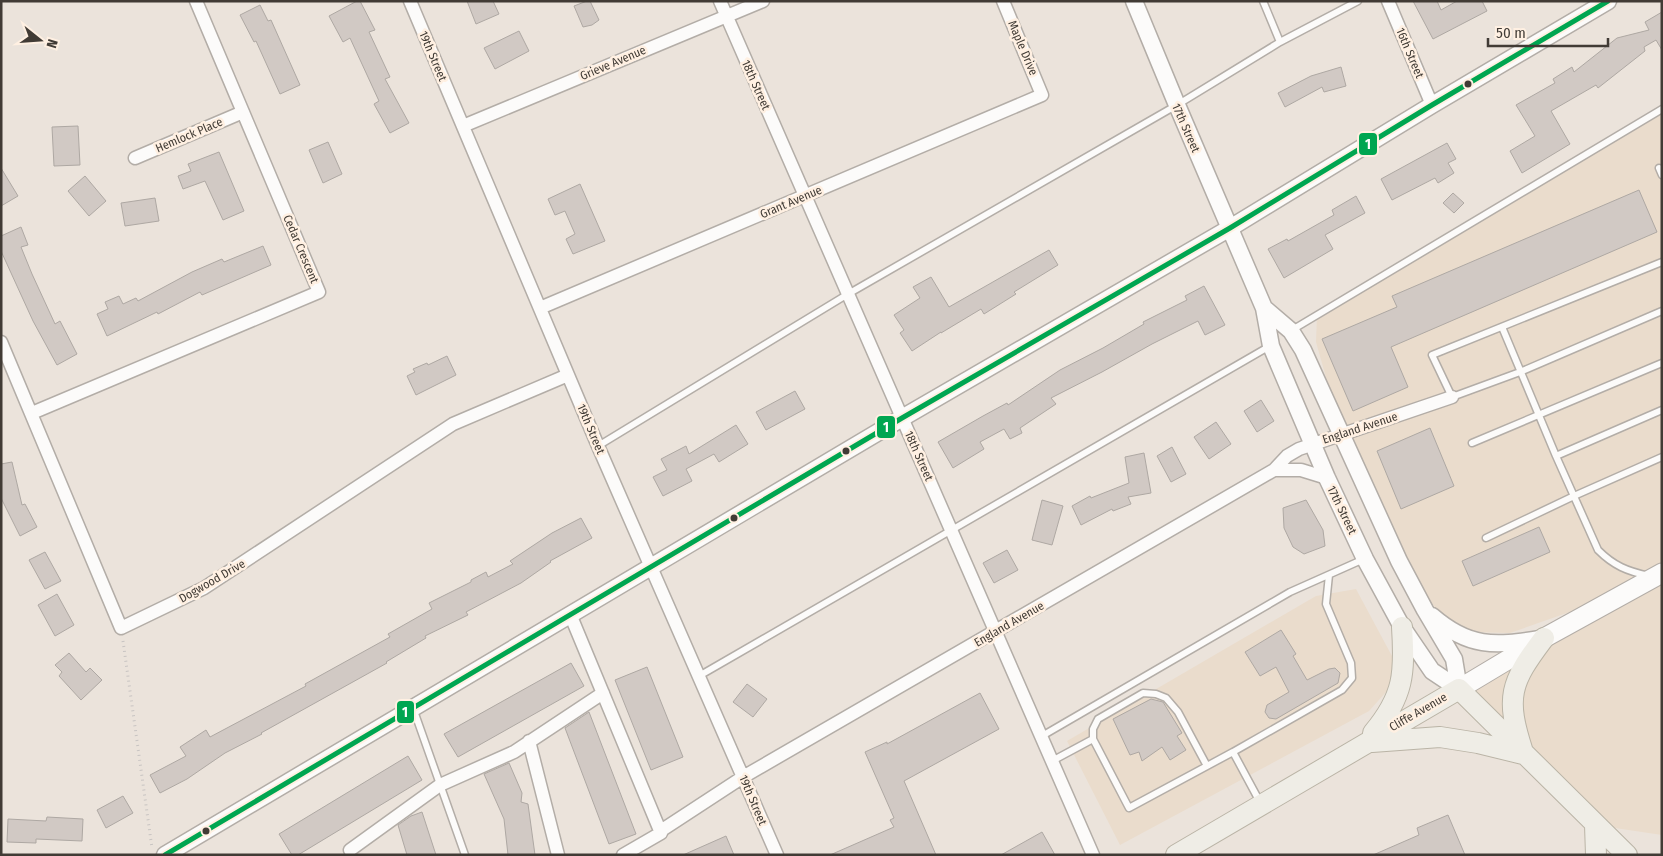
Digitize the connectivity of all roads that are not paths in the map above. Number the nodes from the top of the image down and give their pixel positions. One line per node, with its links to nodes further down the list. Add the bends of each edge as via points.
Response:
1 (196, 1): 17 (street, Cedar Crescent)
2 (410, 1): 18 (street, 19th Street)
3 (720, 1): 11 (street, 18th Street)
4 (763, 1): 11 (street, Grieve Avenue)
5 (1003, 1): 13 (street, Maple Drive)
6 (1134, 1): 14 (street, 17th Street)
7 (1263, 1): 12 (lane)
8 (1358, 1): 12 (lane)
9 (1388, 1): 15 (street, 16th Street)
10 (1608, 1): 15 (street)
11 (726, 16): 18 (street, Grieve Avenue); 22 (street, 18th Street)
12 (1280, 42): 14 (lane)
13 (1042, 95): 22 (street, Grant Avenue)
14 (1176, 105): 23 (street, 17th Street); 25 (lane)
15 (1432, 105): 23 (street)
16 (1662, 109): 30 (lane)
17 (243, 112): 19 (street, Hemlock Place); 38 (street, Cedar Crescent, via 319,292)
18 (463, 126): 26 (street, 19th Street)
19 (135, 158)
20 (1659, 168): 21 (lane)
21 (1662, 175)
22 (805, 196): 25 (street, 18th Street); 26 (street, Grant Avenue)
23 (1230, 228): 27 (street, 17th Street); 40 (street)
24 (1662, 262): 29 (lane)
25 (848, 294): 40 (street, 18th Street); 44 (lane)
26 (540, 308): 35 (street, 19th Street)
27 (1264, 308): 30 (street, 17th Street); 32 (street, 17th Street)
28 (1662, 311): 34 (lane)
29 (1502, 327): 34 (lane); 36 (lane, via 1432,356)
30 (1291, 331): 41 (street, 17th Street)
31 (1, 342): 38 (street)
32 (1271, 346): 42 (street, 17th Street); 50 (lane)
33 (1662, 363): 39 (lane)
34 (1520, 372): 36 (lane); 39 (lane)
35 (568, 375): 38 (street, Dogwood Drive, via 453,424 204,588 121,628); 44 (street, 19th Street)
36 (1452, 397): 41 (street, England Avenue)
37 (1662, 410): 45 (lane)
38 (32, 413)
39 (1539, 415): 43 (lane); 45 (lane)
40 (902, 418): 50 (street, 18th Street); 53 (street)
41 (1342, 434): 42 (street, England Avenue); 56 (street, 17th Street, via 1399,561)
42 (1312, 443): 47 (street, England Avenue, via 1287,456); 48 (street, 17th Street)
43 (1472, 443)
44 (598, 446): 53 (street, 19th Street)
45 (1556, 456): 49 (lane)
46 (1662, 457): 49 (lane)
47 (1274, 470): 48 (street, via 1301,470); 59 (street, England Avenue)
48 (1327, 478): 52 (street, 17th Street)
49 (1574, 496): 51 (lane); 55 (lane, via 1598,550 1609,561 1628,571)
50 (951, 530): 59 (street, 18th Street); 61 (lane)
51 (1486, 538)
52 (1365, 559): 54 (lane); 58 (street, 17th Street)
53 (651, 566): 57 (street); 61 (street, 19th Street)
54 (1328, 575): 65 (lane, via 1290,592); 69 (lane, via 1326,604 1352,663 1352,678 1342,690)
55 (1658, 575): 60 (main road, Cliffe Avenue)
56 (1425, 610): 60 (street, via 1444,627 1479,642 1510,644); 62 (street, 17th Street, via 1454,658)
57 (570, 614): 63 (street); 64 (street)
58 (1402, 626): 62 (street, 17th Street, via 1432,671); 68 (main road, via 1404,655 1398,696 1387,717)
59 (996, 632): 65 (street, 18th Street); 73 (street, England Avenue)
60 (1544, 638): 62 (main road, Cliffe Avenue); 70 (main road, via 1526,663 1514,689 1512,709)
61 (698, 676): 73 (street, 19th Street)
62 (1459, 689): 68 (main road, Cliffe Avenue); 70 (main road, 17th Street)
63 (603, 693): 67 (street); 77 (street)
64 (412, 707): 74 (lane); 79 (street)
65 (1042, 736): 71 (street, 18th Street)
66 (1093, 739): 71 (lane); 72 (lane, via 1129,808); 72 (lane, via 1098,719 1143,694 1156,694 1166,698 1178,712)
67 (529, 741): 74 (street, via 514,752); 81 (street)
68 (1365, 743): 70 (main road, via 1440,737); 75 (main road, Cliffe Avenue)
69 (1233, 752): 72 (lane); 75 (lane)
70 (1523, 754): 76 (main road, 17th Street)
71 (1052, 761): 84 (street, 18th Street)
72 (1207, 766)
73 (743, 776): 77 (street, England Avenue); 83 (street, 19th Street)
74 (440, 785): 78 (street); 80 (lane)
75 (1262, 805): 85 (main road, Cliffe Avenue)
76 (1595, 825): 86 (main road); 87 (main road, 17th Street)
77 (661, 833): 82 (street, England Avenue)
78 (350, 850)
79 (165, 855)
80 (465, 855)
81 (558, 855)
82 (623, 855)
83 (777, 855)
84 (1094, 855)
85 (1176, 855)
86 (1596, 855)
87 (1627, 855)

